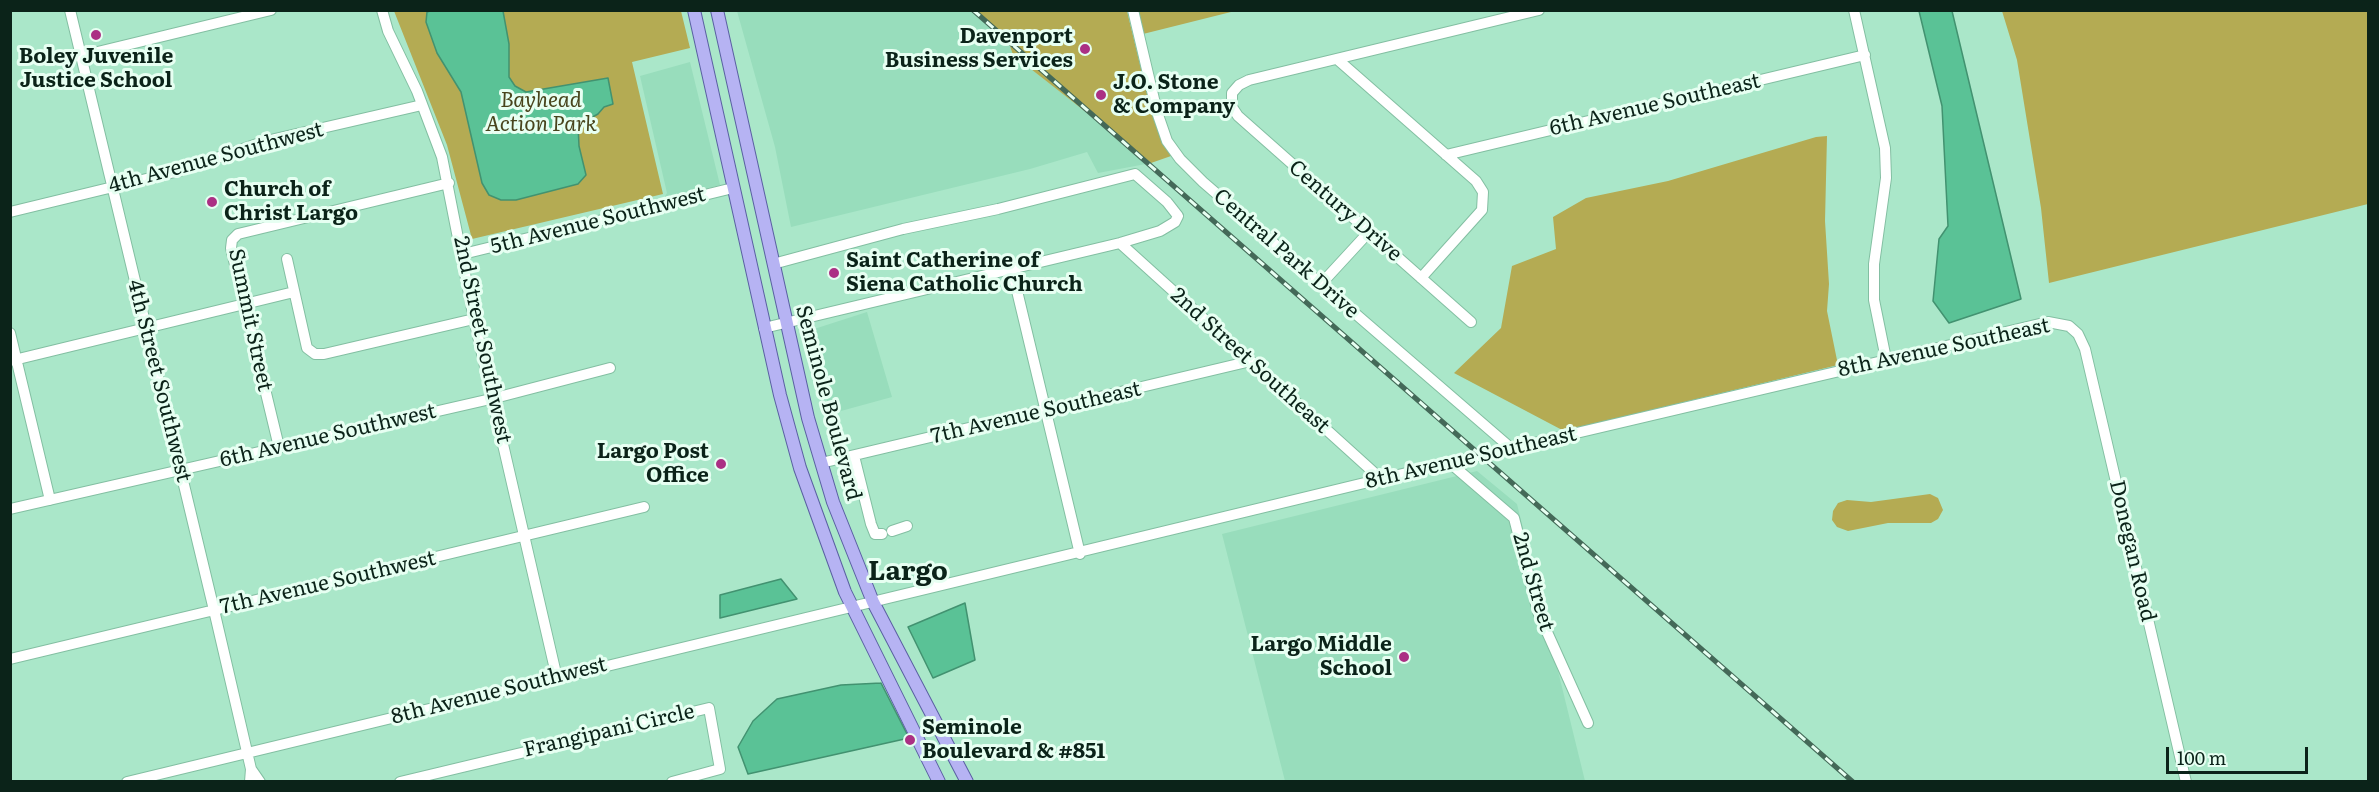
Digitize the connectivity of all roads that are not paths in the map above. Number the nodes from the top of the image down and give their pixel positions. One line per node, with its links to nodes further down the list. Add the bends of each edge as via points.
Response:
1 (70, 10): 10 (street, 4th Street Southwest)
2 (271, 10): 10 (street)
3 (382, 10): 12 (street, 2nd Street Southwest)
4 (1132, 10): 26 (street, Central Park Drive, via 1157,112 1167,141 1179,159)
5 (1539, 10): 11 (street)
6 (1854, 10): 9 (street)
7 (717, 11): 8 (main road); 15 (main road, Seminole Boulevard)
8 (694, 13): 17 (main road, Seminole Boulevard)
9 (1865, 55): 13 (street, 6th Avenue Southeast); 36 (street, via 1885,148 1886,178 1874,288)
10 (81, 56): 16 (street, 4th Street Southwest)
11 (1337, 59): 13 (street); 19 (street, Century Drive, via 1248,80 1232,93 1232,107)
12 (422, 105): 14 (street, 2nd Street Southwest, via 437,138); 16 (street, 4th Avenue Southwest, via 266,141 179,171)
13 (1446, 155): 25 (street, via 1476,181 1483,192 1482,210)
14 (449, 183): 21 (street, 2nd Street Southwest); 28 (street, Summit Street, via 238,234 231,248)
15 (755, 185): 17 (main road); 23 (main road, Seminole Boulevard)
16 (112, 187): 18 (street, 4th Avenue Southwest); 33 (street, 4th Street Southwest)
17 (733, 188): 21 (street, 5th Avenue Southwest); 34 (main road, Seminole Boulevard)
18 (10, 212)
19 (1368, 233): 25 (street, Century Drive); 26 (street)
20 (1120, 243): 23 (street, via 1160,231 1178,216 1135,174); 24 (street); 38 (street, 2nd Street Southeast)
21 (463, 254): 29 (street, 2nd Street Southwest)
22 (288, 259): 27 (street)
23 (772, 264): 31 (main road, Seminole Boulevard)
24 (1012, 270): 31 (street); 41 (street)
25 (1421, 278): 30 (street, Century Drive)
26 (1322, 284): 43 (street, Central Park Drive)
27 (294, 292): 28 (street); 29 (street, via 307,348 315,354)
28 (245, 304): 33 (street); 42 (street, Summit Street)
29 (474, 319): 40 (street, 2nd Street Southwest)
30 (1471, 322)
31 (786, 323): 34 (street); 45 (main road, Seminole Boulevard)
32 (2069, 326): 36 (street, 8th Avenue Southeast, via 2048,322 2028,325); 70 (street, Donegan Road, via 2085,349)
33 (146, 327): 37 (street); 47 (street, 4th Street Southwest)
34 (764, 328): 56 (main road, Seminole Boulevard, via 800,468)
35 (10, 333): 37 (street)
36 (1886, 359): 43 (street, 8th Avenue Southeast)
37 (14, 360): 49 (street)
38 (1251, 361): 41 (street, 7th Avenue Southeast); 48 (street, 2nd Street Southeast)
39 (610, 368): 40 (street, 6th Avenue Southwest)
40 (495, 398): 42 (street, 6th Avenue Southwest); 53 (street, 2nd Street Southwest)
41 (1046, 411): 44 (street, 7th Avenue Southeast); 54 (street)
42 (279, 447): 47 (street, 6th Avenue Southwest)
43 (1512, 449): 46 (street, 8th Avenue Southeast)
44 (854, 456): 45 (street, 7th Avenue Southeast); 52 (street, via 875,534)
45 (821, 463): 55 (main road, Seminole Boulevard)
46 (1450, 463): 48 (street, 8th Avenue Southeast); 60 (street, 2nd Street, via 1514,518 1538,612)
47 (180, 469): 49 (street, 6th Avenue Southwest); 57 (street, 4th Street Southwest)
48 (1380, 479): 54 (street, 8th Avenue Southeast)
49 (50, 500): 51 (street, 6th Avenue Southwest)
50 (644, 507): 53 (street, 7th Avenue Southwest)
51 (10, 509)
52 (907, 526)
53 (524, 536): 57 (street, 7th Avenue Southwest); 59 (street, 2nd Street Southwest)
54 (1080, 554): 55 (street, 8th Avenue Southeast)
55 (873, 602): 56 (street, 8th Avenue Southwest); 69 (main road, Seminole Boulevard)
56 (852, 607): 59 (street, 8th Avenue Southwest); 68 (main road, Seminole Boulevard)
57 (214, 610): 58 (street, 7th Avenue Southwest); 61 (street, 4th Street Southwest)
58 (10, 659)
59 (556, 678): 61 (street, 8th Avenue Southwest)
60 (1588, 723)
61 (247, 753): 62 (street, 4th Street Southwest); 63 (street, 8th Avenue Southwest)
62 (251, 769): 64 (street); 65 (street)
63 (127, 782)
64 (250, 782)
65 (260, 782)
66 (400, 782): 67 (street, Frangipani Circle, via 709,708 720,769)
67 (672, 782)
68 (939, 782)
69 (967, 782)
70 (2186, 782)

